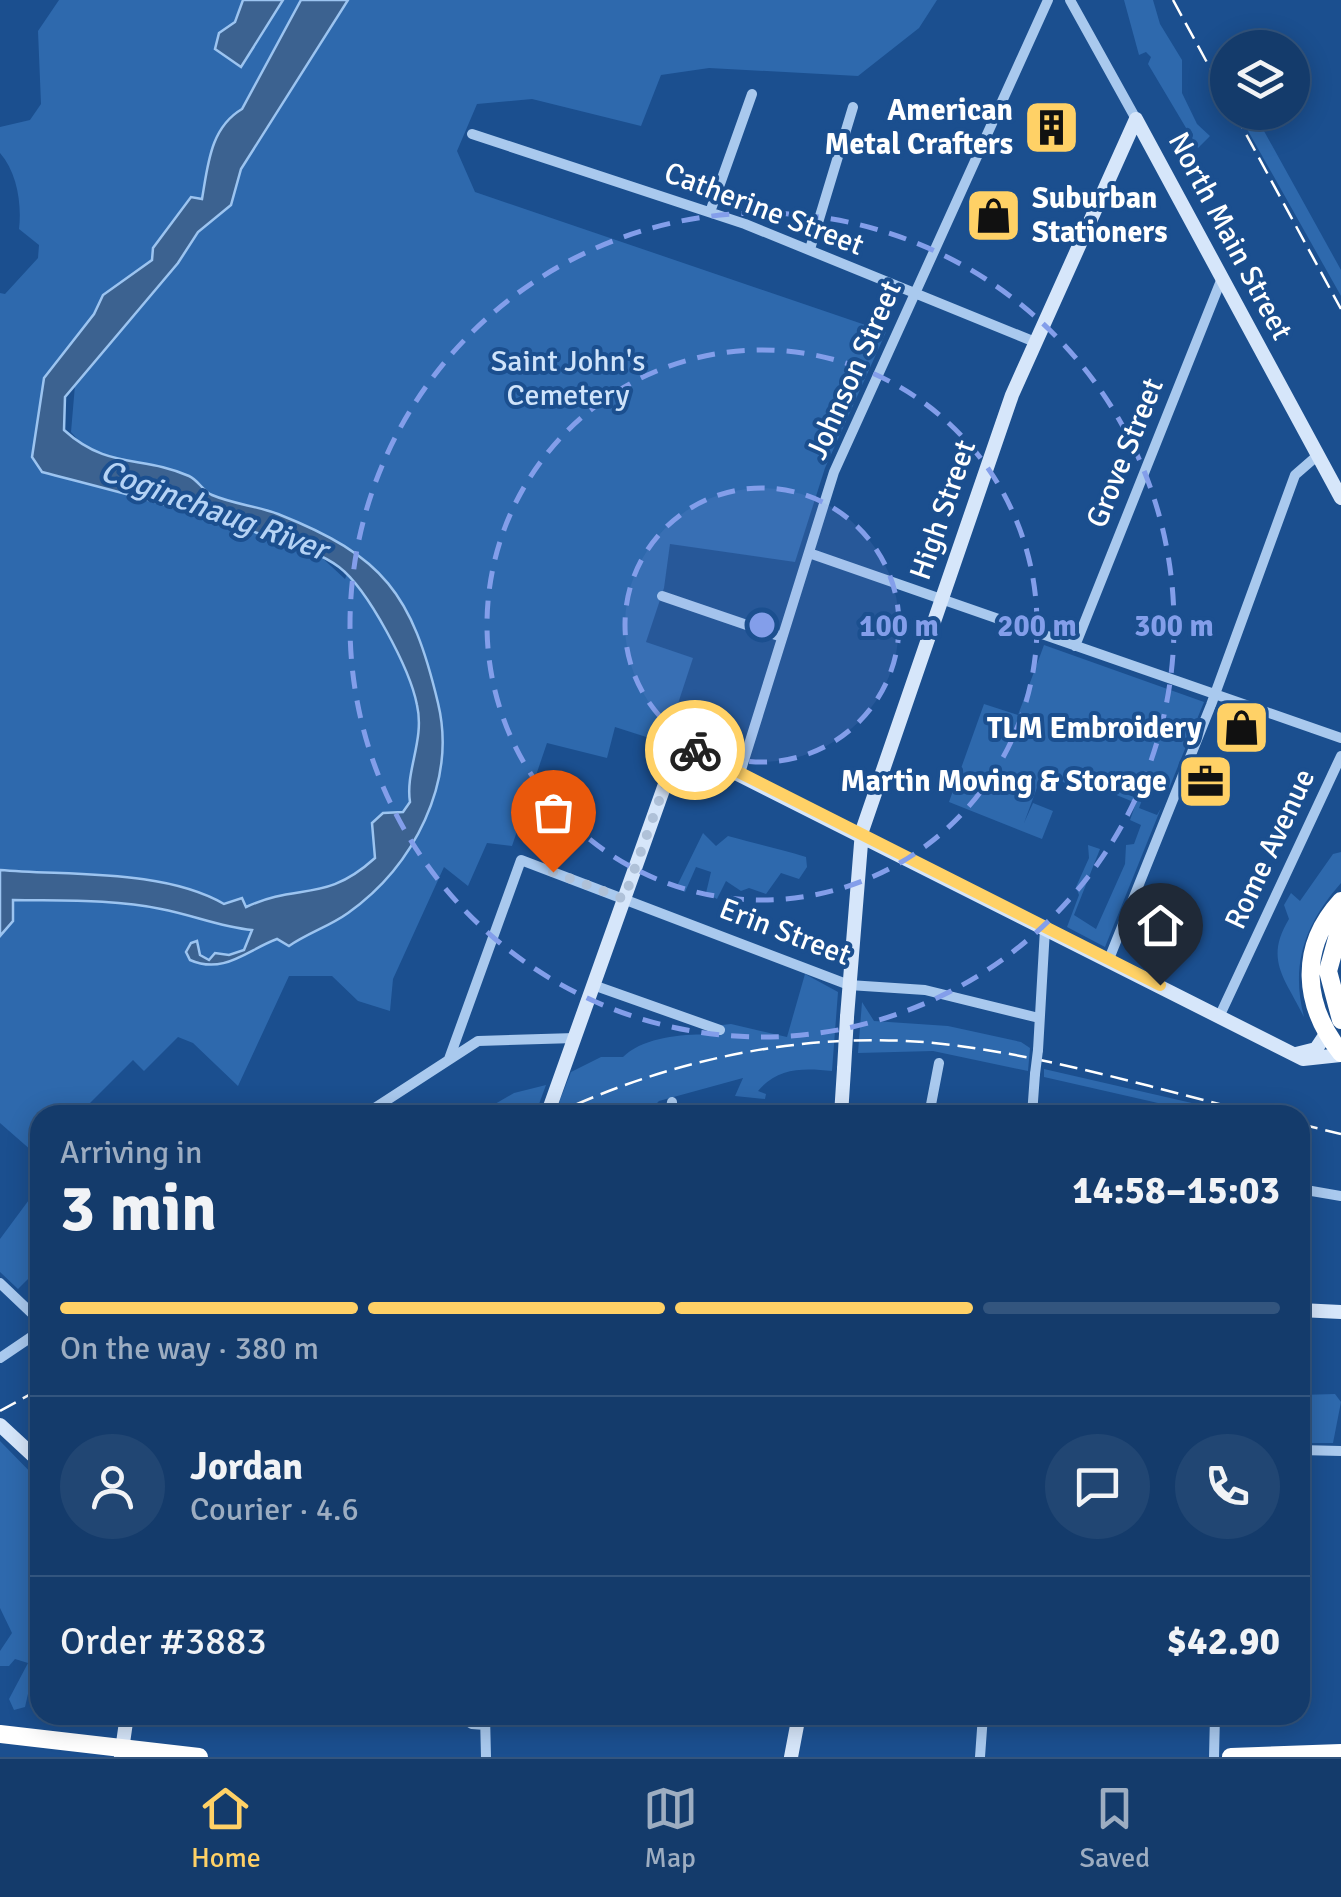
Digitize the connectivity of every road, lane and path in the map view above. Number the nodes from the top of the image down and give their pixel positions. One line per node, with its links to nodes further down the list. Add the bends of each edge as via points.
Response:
1 (1048, 0): 10 (street, Johnson Street)
2 (1070, 0): 5 (street, North Main Street)
3 (752, 94): 7 (street)
4 (852, 107): 8 (street)
5 (1136, 119): 9 (street, North Main Street); 11 (street, High Street)
6 (472, 134): 7 (street, Catherine Street)
7 (710, 212): 8 (street, Catherine Street)
8 (810, 249): 10 (street, Catherine Street)
9 (1222, 278): 12 (street, North Main Street); 18 (street, Grove Street)
10 (914, 296): 11 (street, Catherine Street); 14 (street, Johnson Street, via 834,472)
11 (1035, 342): 16 (street, High Street)
12 (1318, 455): 13 (street, North Main Street); 19 (street, via 1295,475)
13 (1341, 498)
14 (808, 553): 16 (street); 17 (street, Johnson Street)
15 (662, 596): 17 (street)
16 (941, 599): 18 (street); 23 (street, High Street)
17 (782, 636): 22 (street, Johnson Street)
18 (1075, 646): 19 (street)
19 (1214, 694): 20 (street); 28 (street)
20 (1341, 738)
21 (1341, 756): 31 (street, Rome Avenue)
22 (740, 773): 23 (street); 24 (street, via 698,751 684,749 674,759)
23 (861, 835): 27 (street); 30 (street, High Street)
24 (624, 899): 29 (street); 30 (street, Erin Street); 39 (street, Erin Street, via 521,860)
25 (1341, 901): 35 (highway, via 1321,928 1310,965 1313,1003)
26 (1341, 924): 33 (highway, via 1328,971)
27 (1045, 929): 28 (street); 32 (street)
28 (1109, 959): 31 (street)
29 (593, 985): 34 (street); 36 (street)
30 (850, 985): 32 (street, Erin Street, via 926,990); 45 (street, High Street, bridge)
31 (1219, 1017): 37 (street)
32 (1039, 1018): 47 (street, bridge)
33 (1341, 1020)
34 (720, 1030)
35 (1326, 1034): 37 (street, via 1316,1049); 38 (highway)
36 (575, 1038): 39 (street, via 485,1040); 43 (street)
37 (1295, 1054): 38 (street, via 1311,1061)
38 (1341, 1054)
39 (449, 1059): 42 (street)
40 (939, 1062): 46 (street)
41 (672, 1102): 44 (street)
42 (379, 1105)
43 (551, 1105)
44 (672, 1105)
45 (841, 1105)
46 (931, 1105)
47 (1033, 1105)
48 (1310, 1191): 49 (street)
49 (1341, 1196)
50 (0, 1283): 52 (street)
51 (1310, 1310): 53 (street)
52 (30, 1312)
53 (1341, 1312)
54 (30, 1338): 55 (street)
55 (0, 1358)
56 (0, 1425): 57 (street)
57 (30, 1450)
58 (1310, 1450): 59 (street)
59 (1341, 1451)
60 (126, 1725): 66 (street)
61 (485, 1725): 69 (street)
62 (797, 1725): 70 (street)
63 (982, 1725): 71 (street)
64 (1214, 1725): 72 (street)
65 (0, 1734): 66 (highway)
66 (122, 1753): 68 (highway)
67 (1341, 1753): 73 (highway)
68 (200, 1757)
69 (486, 1757)
70 (791, 1757)
71 (980, 1757)
72 (1214, 1757)
73 (1231, 1757)

